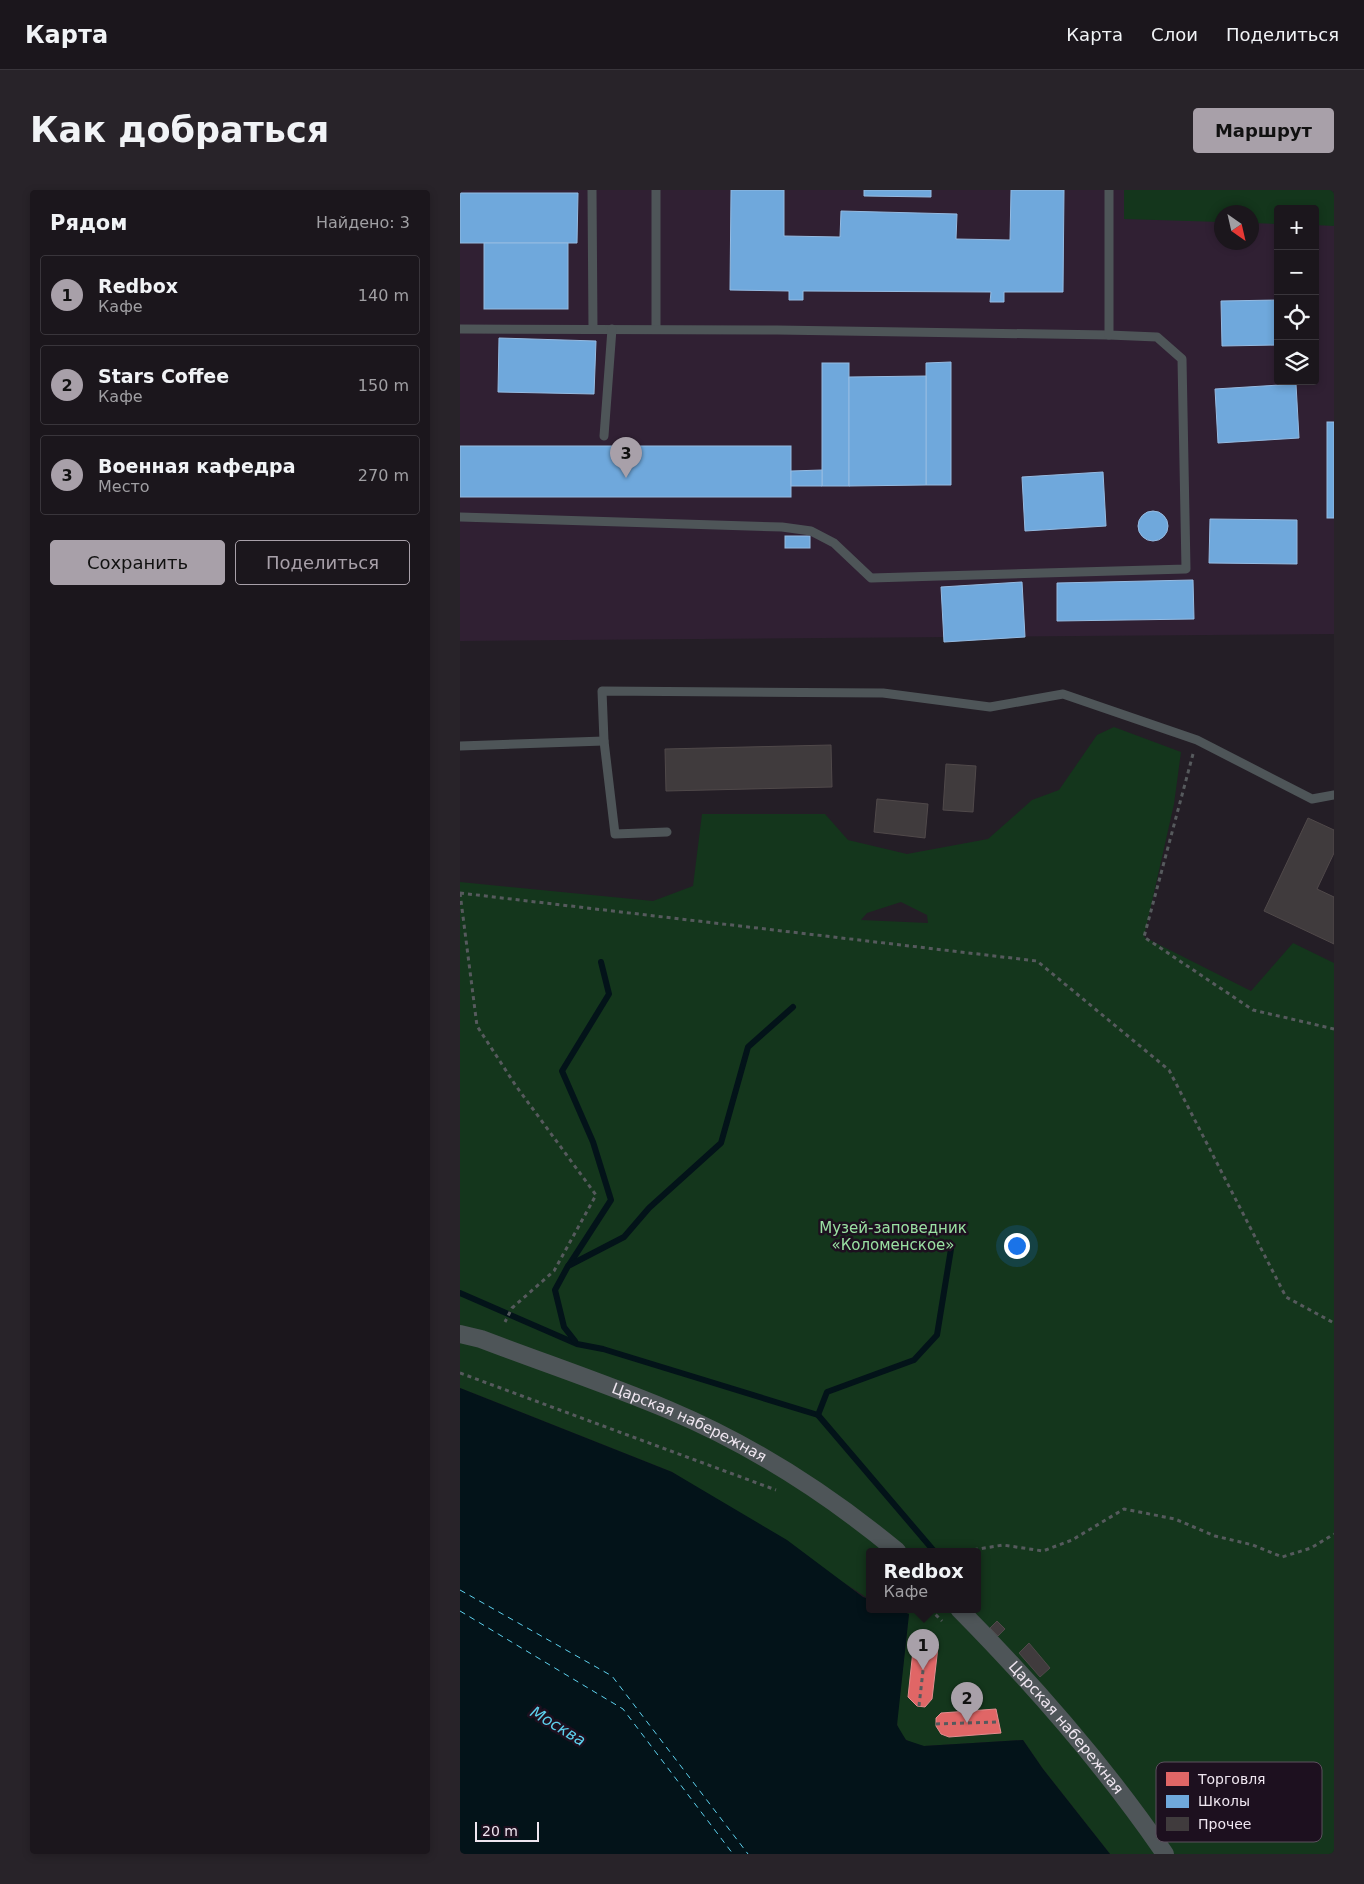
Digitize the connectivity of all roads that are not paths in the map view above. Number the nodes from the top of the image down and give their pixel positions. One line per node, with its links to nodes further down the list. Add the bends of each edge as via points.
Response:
1 (592, 190): 5 (lane)
2 (656, 190): 7 (lane)
3 (1109, 190): 8 (lane)
4 (460, 329): 5 (lane)
5 (593, 329): 6 (lane)
6 (612, 329): 7 (lane); 9 (lane)
7 (656, 329): 8 (lane)
8 (1109, 335): 10 (lane, via 1157,337 1182,359 1186,569 871,578 834,543 811,531 782,527)
9 (604, 436)
10 (460, 517)
11 (604, 741): 12 (lane); 13 (lane, via 602,691 882,693 990,707 1063,694 1196,740 1312,799); 14 (lane, via 615,834)
12 (460, 746)
13 (1334, 795)
14 (667, 832)
15 (460, 1334): 16 (street, Царская набережная, via 481,1339 670,1411 738,1443 779,1466)
16 (893, 1548)
17 (963, 1613): 18 (street, Царская набережная, via 1110,1778)
18 (1156, 1840)
19 (1157, 1842): 20 (street, Царская набережная)
20 (1166, 1854)

